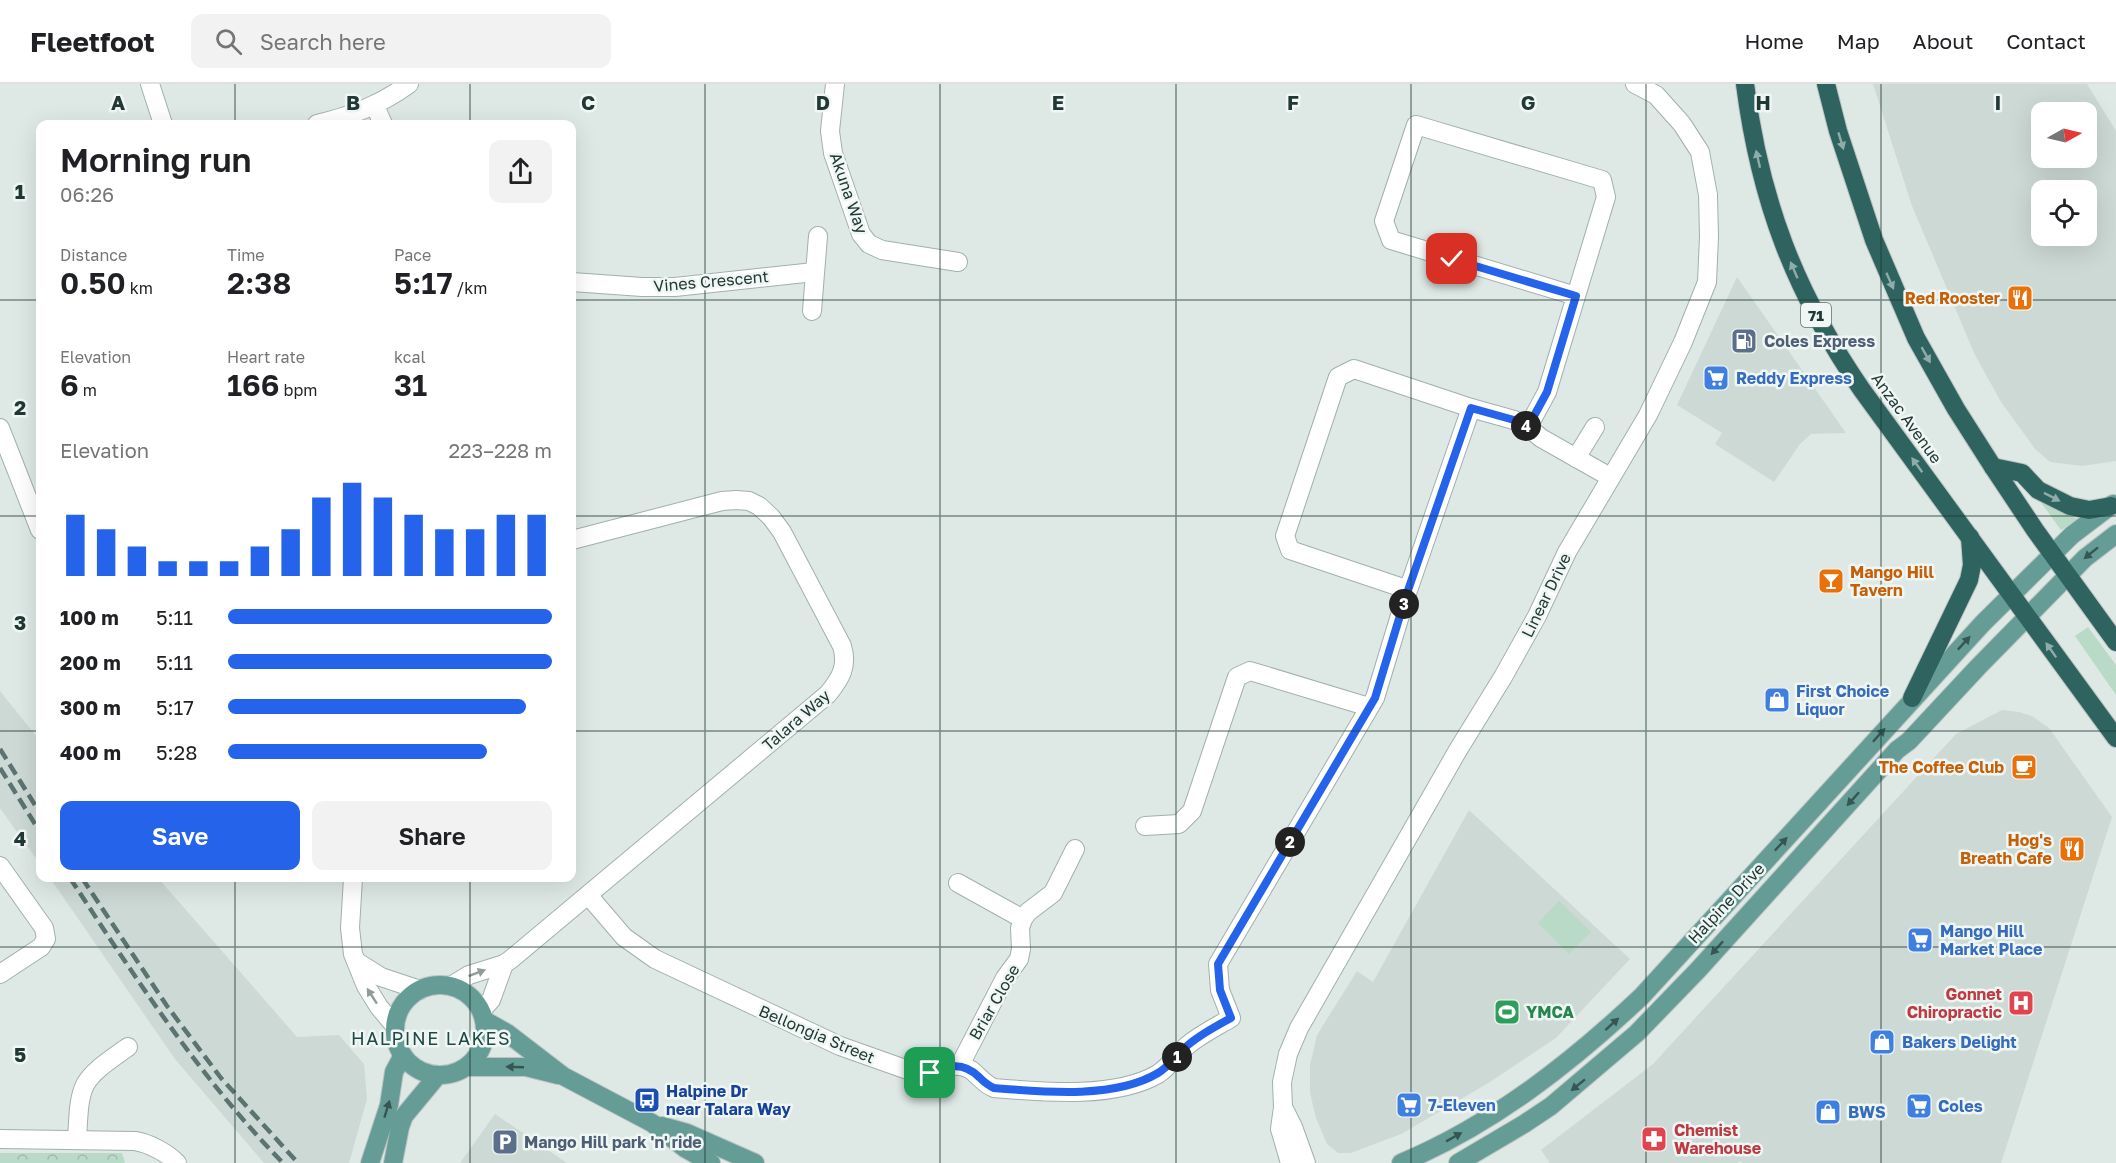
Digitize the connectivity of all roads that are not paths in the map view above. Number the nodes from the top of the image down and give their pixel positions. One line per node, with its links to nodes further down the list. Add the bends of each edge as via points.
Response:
1 (150, 84): 8 (street)
2 (408, 84): 7 (street)
3 (835, 84): 12 (street, Akuna Way, via 830,131 833,153 861,234 869,244 882,250)
4 (1635, 84): 23 (street, Linear Drive, via 1656,95 1700,152 1708,195 1707,282 1653,405)
5 (1745, 84): 27 (highway, Anzac Avenue / 71, one-way to 5, via 1850,372 1793,270 1766,191)
6 (1826, 84): 22 (highway, one-way to 22, via 1887,275 1925,354)
7 (375, 106): 9 (street); 10 (street)
8 (163, 120)
9 (333, 120)
10 (381, 120)
11 (818, 236): 13 (street)
12 (958, 262)
13 (814, 272): 14 (street, Vines Crescent, via 675,286); 16 (street)
14 (576, 282)
15 (1576, 296): 15 (street, via 1606,197 1602,180 1416,125 1384,221 1390,240); 18 (street, via 1547,392)
16 (812, 311)
17 (1471, 408): 18 (street); 32 (street); 32 (street, via 1354,369 1338,377 1286,536 1290,550 1400,586)
18 (1528, 427): 21 (street)
19 (1595, 427): 21 (street)
20 (0, 428): 25 (street)
21 (1576, 458): 23 (street)
22 (1993, 467): 24 (highway, one-way to 24, via 2022,473 2038,490 2070,506 2089,510); 29 (highway)
23 (1610, 477): 58 (street, Linear Drive, via 1567,552 1531,627 1299,1028 1284,1068)
24 (2113, 504): 29 (main road, Halpine Drive)
25 (36, 520)
26 (2116, 534): 30 (main road, Halpine Drive, one-way to 30)
27 (1970, 537): 31 (highway, Anzac Avenue / 71); 35 (highway, via 1969,580)
28 (576, 539): 43 (street, Talara Way, via 722,501 749,501 771,517 782,532 846,657 844,670 828,694)
29 (2052, 554): 30 (highway); 31 (main road, Halpine Drive)
30 (2068, 575): 33 (main road, Halpine Drive); 34 (highway)
31 (2011, 594): 33 (highway, Anzac Avenue / 71); 35 (main road, Halpine Drive, one-way to 31)
32 (1405, 599): 36 (street)
33 (2027, 616): 37 (highway, Anzac Avenue / 71, one-way to 33); 70 (main road, Halpine Drive, one-way to 70, via 1897,750 1637,1034 1551,1106)
34 (2116, 642)
35 (1912, 698): 69 (main road, Halpine Drive, one-way to 35, via 1504,1108 1581,1052 1621,1016)
36 (1369, 707): 38 (street, via 1250,671 1237,677 1192,811 1179,824); 54 (street, via 1218,964 1220,990 1231,1018 1193,1041 1160,1072 1122,1088 994,1088)
37 (2116, 738)
38 (1144, 826)
39 (1075, 849): 44 (street, via 1053,893)
40 (0, 866): 47 (street, via 44,928 46,939 41,947)
41 (353, 882): 45 (street, via 350,937)
42 (957, 883): 44 (street)
43 (588, 895): 46 (street, Talara Way); 54 (street, Bellongia Street, via 624,937 654,959 809,1033 919,1074)
44 (1023, 919): 54 (street, Briar Close, via 1019,959)
45 (357, 962): 49 (street, via 381,977); 51 (street, one-way to 45, via 366,986)
46 (504, 964): 48 (street, Talara Way, one-way to 46, via 469,975); 50 (street, Talara Way)
47 (0, 974)
48 (451, 986): 49 (main road); 50 (main road, via 474,1000)
49 (420, 990): 51 (main road, via 399,1011)
50 (483, 1016): 55 (main road, via 482,1046); 57 (main road)
51 (395, 1026): 53 (main road, via 396,1041)
52 (128, 1047): 61 (street, via 96,1070 84,1085 78,1105)
53 (403, 1055): 56 (main road, via 424,1072); 63 (main road, one-way to 53, via 389,1105 394,1072)
54 (960, 1065)
55 (467, 1066): 56 (main road, via 453,1074); 57 (main road, one-way to 55, via 526,1067)
56 (438, 1075): 64 (main road, via 404,1116)
57 (563, 1076): 59 (main road)
58 (1282, 1107): 67 (street, Linear Drive, via 1280,1129); 68 (street, Linear Drive)
59 (652, 1123): 65 (main road); 66 (main road, via 687,1132)
60 (0, 1139): 61 (street)
61 (76, 1140): 62 (street, via 142,1142)
62 (172, 1161)
63 (370, 1163)
64 (393, 1163)
65 (711, 1163)
66 (755, 1163)
67 (1290, 1163)
68 (1306, 1163)
69 (1401, 1163)
70 (1458, 1163)

